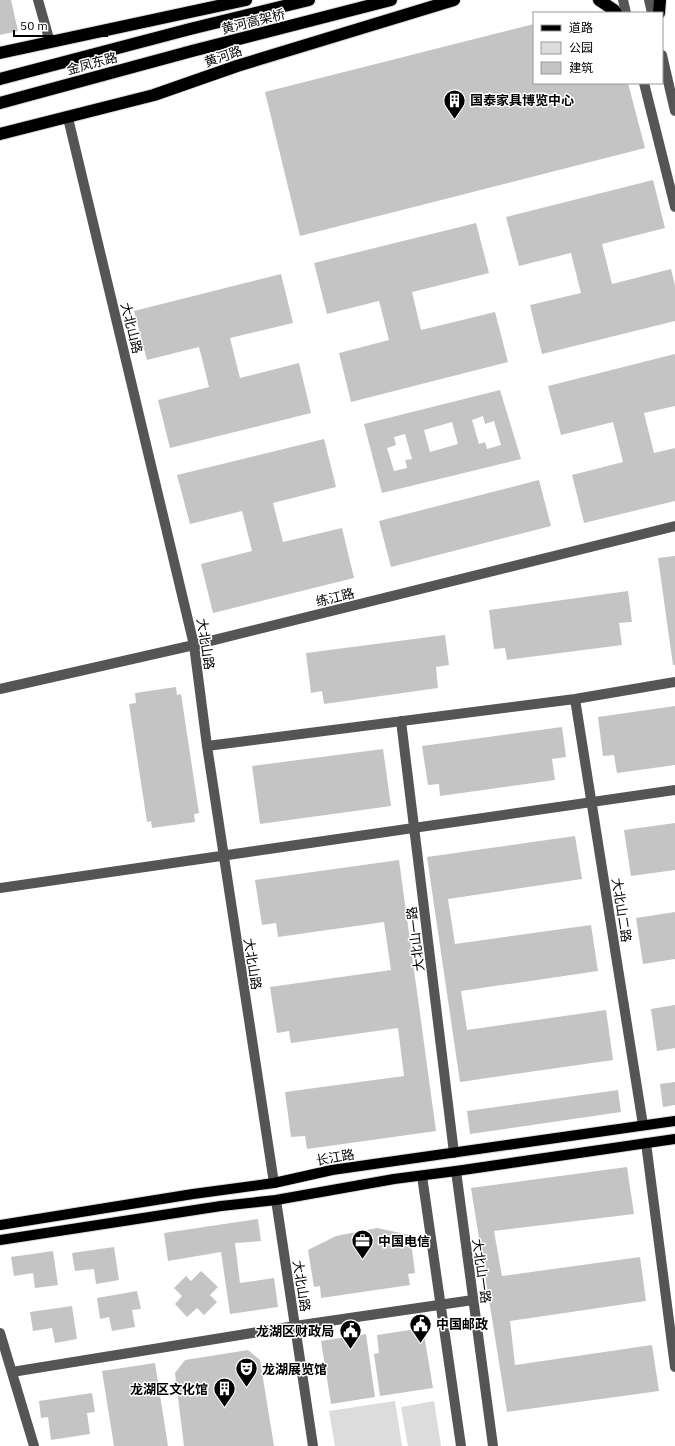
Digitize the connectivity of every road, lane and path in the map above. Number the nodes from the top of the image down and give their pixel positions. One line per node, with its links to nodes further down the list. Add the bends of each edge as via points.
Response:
1 (38, 0): 14 (street)
2 (246, 0): 14 (highway)
3 (309, 0): 18 (highway, 黄河高架桥)
4 (390, 0): 15 (highway, 黄河高架桥)
5 (454, 0): 22 (highway, 黄河路, via 237,66 154,95)
6 (599, 0): 10 (highway)
7 (623, 0): 11 (street)
8 (649, 0): 12 (street)
9 (660, 0): 13 (highway)
10 (615, 12)
11 (626, 12)
12 (652, 12)
13 (659, 12)
14 (50, 42): 16 (highway)
15 (192, 51): 20 (highway, 金凤东路)
16 (0, 53)
17 (663, 59): 21 (street)
18 (0, 79)
19 (644, 84): 24 (street)
20 (0, 103)
21 (675, 111)
22 (68, 118): 23 (highway, 黄河路); 26 (street, 大北山路)
23 (0, 134)
24 (675, 207)
25 (675, 526): 26 (street, 练江路)
26 (194, 645): 28 (street, 练江路); 31 (street, 大北山路)
27 (675, 682): 29 (street)
28 (0, 689)
29 (575, 699): 30 (street); 33 (street, 大北山二路)
30 (401, 721): 31 (street); 34 (street, 大北山一路)
31 (207, 746): 35 (street, 大北山路)
32 (675, 790): 33 (street)
33 (592, 803): 34 (street); 38 (street, 大北山二路)
34 (414, 828): 35 (street); 41 (street, 大北山一路)
35 (223, 855): 36 (street); 44 (street, 大北山路)
36 (0, 888)
37 (675, 1121): 38 (main road, 长江路)
38 (642, 1125): 41 (main road, 长江路)
39 (675, 1139): 40 (main road)
40 (646, 1143): 42 (main road); 52 (street)
41 (454, 1153): 44 (main road, 长江路, via 332,1170)
42 (456, 1171): 43 (main road); 48 (street, 大北山一路)
43 (422, 1176): 45 (main road); 49 (street)
44 (274, 1183): 46 (main road, 长江路)
45 (276, 1200): 47 (main road); 50 (street, 大北山路)
46 (0, 1225)
47 (0, 1240)
48 (473, 1300): 49 (street); 57 (street, 大北山一路)
49 (441, 1305): 50 (street); 56 (street)
50 (295, 1326): 53 (street); 55 (street, 大北山路)
51 (0, 1334): 53 (street)
52 (675, 1367)
53 (12, 1372): 54 (street)
54 (34, 1446)
55 (313, 1446)
56 (461, 1446)
57 (493, 1446)

